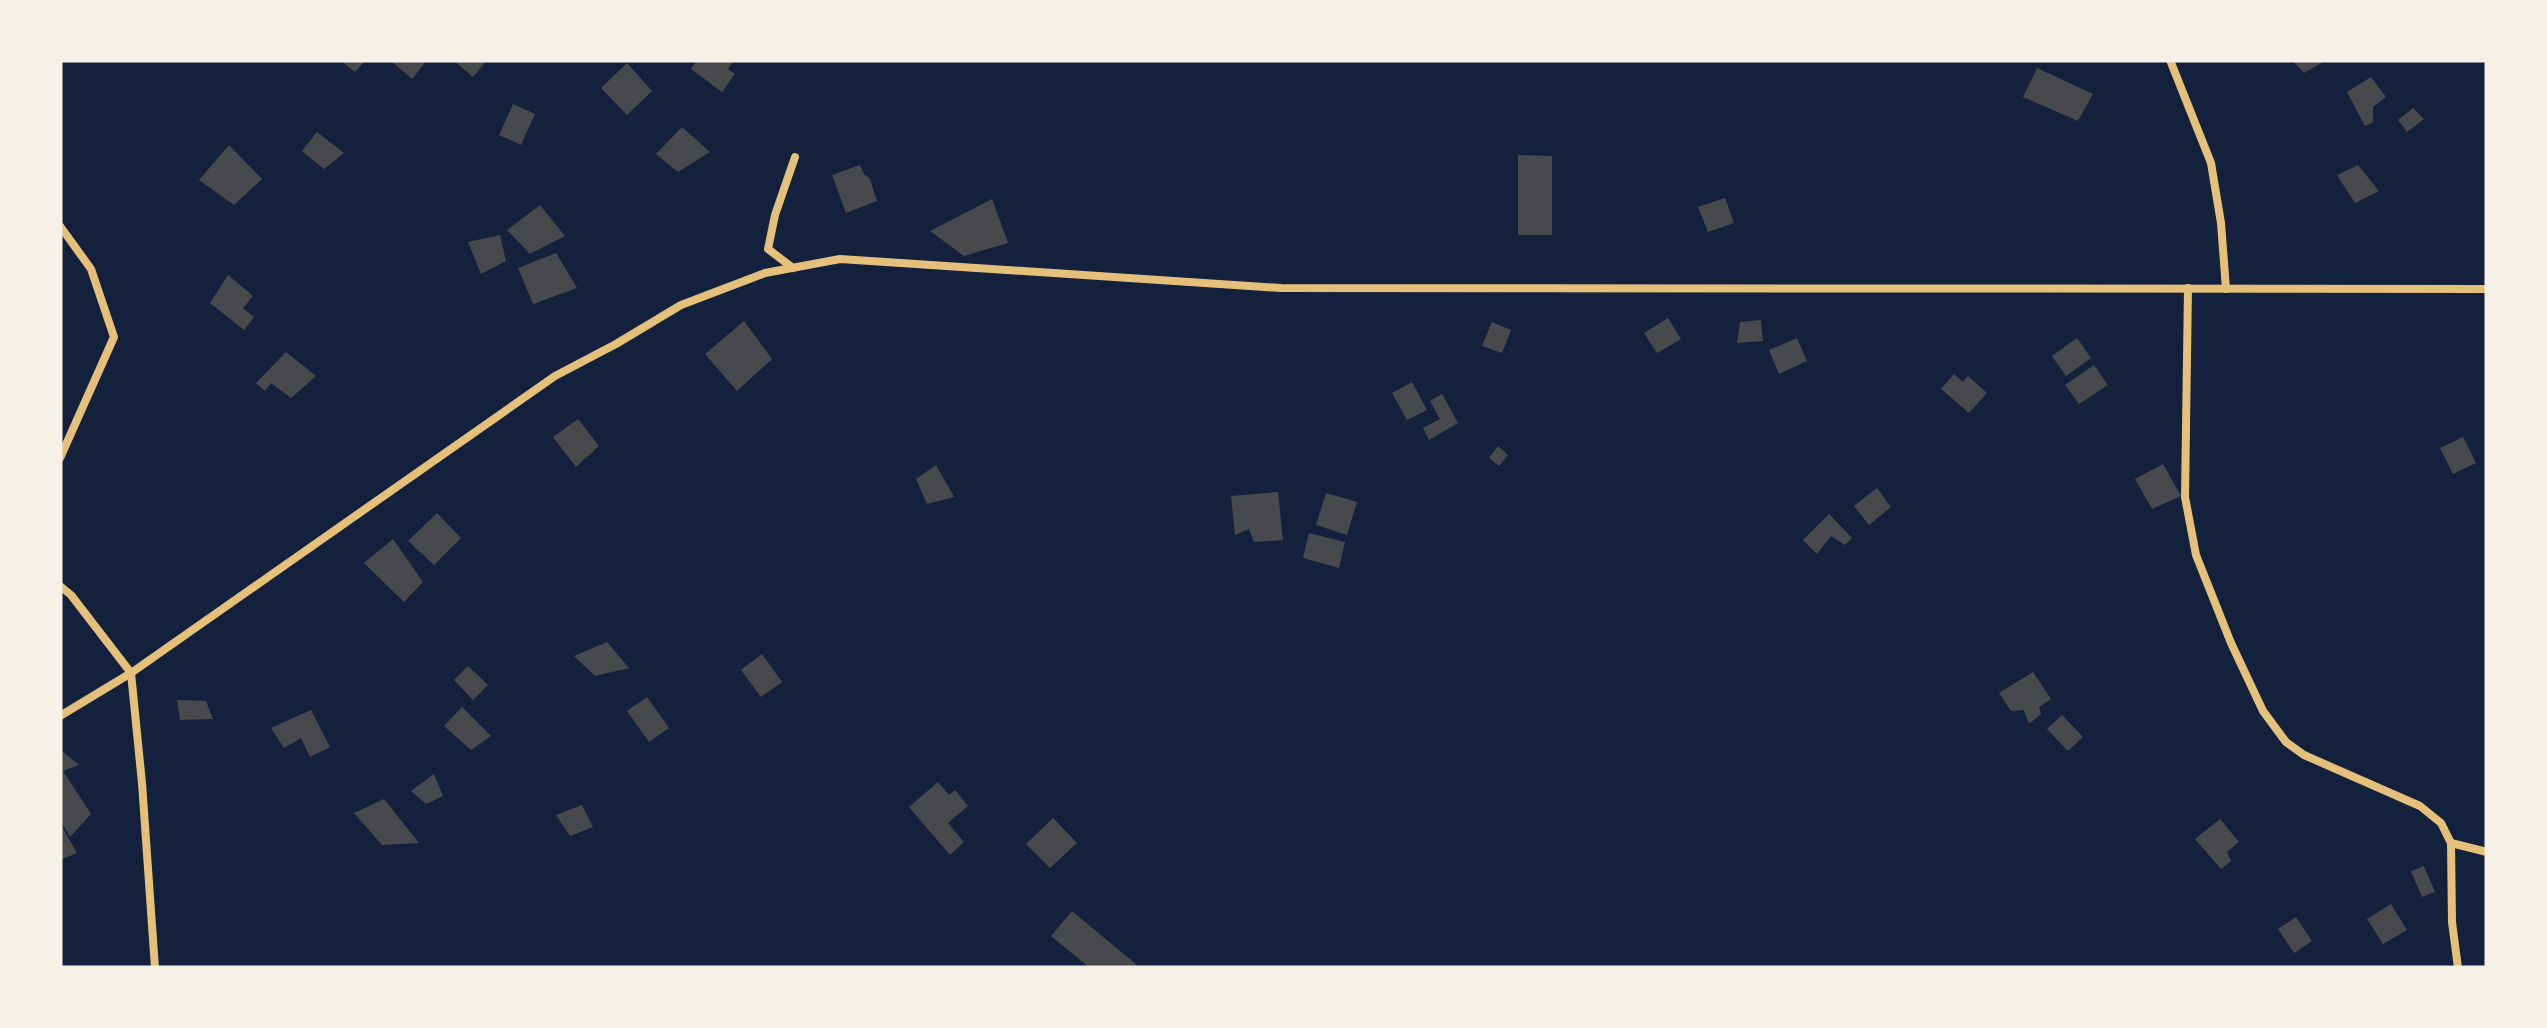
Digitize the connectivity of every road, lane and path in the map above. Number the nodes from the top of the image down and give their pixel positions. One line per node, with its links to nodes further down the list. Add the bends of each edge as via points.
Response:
1 (2170, 60): 6 (street, via 2210,163)
2 (795, 157): 4 (street, via 768,248)
3 (60, 226): 8 (street, via 92,270 114,337)
4 (793, 268): 5 (street, via 840,259 1281,288); 10 (street, via 681,305 555,376)
5 (2188, 288): 6 (street); 12 (street, via 2185,497 2196,556 2263,711 2304,755 2420,806 2441,823)
6 (2226, 288): 7 (street)
7 (2487, 289)
8 (60, 458)
9 (60, 586): 10 (street)
10 (131, 673): 11 (street); 14 (street)
11 (60, 716)
12 (2451, 843): 13 (street); 15 (street)
13 (2487, 852)
14 (155, 968)
15 (2458, 968)

